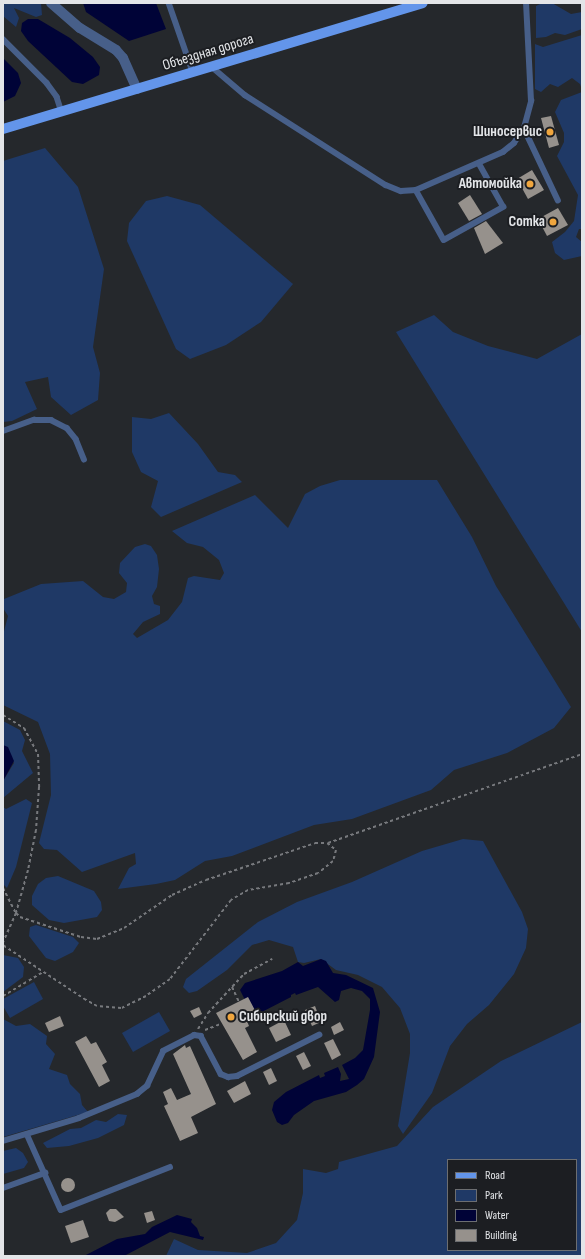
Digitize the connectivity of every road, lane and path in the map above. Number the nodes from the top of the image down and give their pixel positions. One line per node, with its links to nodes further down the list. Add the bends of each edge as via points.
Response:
1 (51, 3): 8 (street, via 80,28 116,50 123,58)
2 (169, 3): 7 (lane)
3 (422, 3): 6 (main road, Объездная дорога)
4 (526, 3): 10 (lane, via 531,101)
5 (3, 39): 9 (lane, via 47,82 57,97)
6 (211, 66): 7 (main road, Объездная дорога); 13 (lane, via 245,95 386,185 401,191)
7 (193, 72): 8 (main road, Объездная дорога)
8 (137, 89): 9 (main road, Объездная дорога)
9 (62, 112): 11 (main road, Объездная дорога)
10 (524, 128): 12 (lane, via 514,143 503,152); 14 (lane)
11 (3, 130)
12 (479, 164): 13 (lane); 13 (lane, via 503,207 444,240)
13 (416, 190)
14 (558, 200)
15 (3, 431): 16 (lane, via 34,420 51,420 67,428 76,439)
16 (84, 459)
17 (3, 715): 21 (path, via 24,728 38,754 36,830)
18 (582, 754): 19 (path)
19 (328, 843): 21 (path, via 305,846 184,888 124,928 97,939 81,937); 25 (path, via 333,846 336,856 327,867 306,878 248,890 231,900 170,979 134,1003 121,1008 97,1006)
20 (3, 888): 21 (path)
21 (16, 913): 22 (path)
22 (3, 942)
23 (3, 945): 25 (path)
24 (272, 959): 26 (path, via 244,974)
25 (43, 972): 27 (path)
26 (232, 987): 28 (path); 30 (path, via 208,1013)
27 (3, 996)
28 (238, 1002)
29 (221, 1024): 30 (path)
30 (194, 1035): 31 (lane, via 202,1036 221,1074 228,1077 237,1076); 32 (lane, via 163,1051 147,1086 137,1094 79,1118)
31 (319, 1036)
32 (27, 1134): 33 (lane); 35 (lane)
33 (3, 1141)
34 (170, 1167): 35 (lane, via 61,1210)
35 (45, 1173): 36 (lane)
36 (3, 1188)

